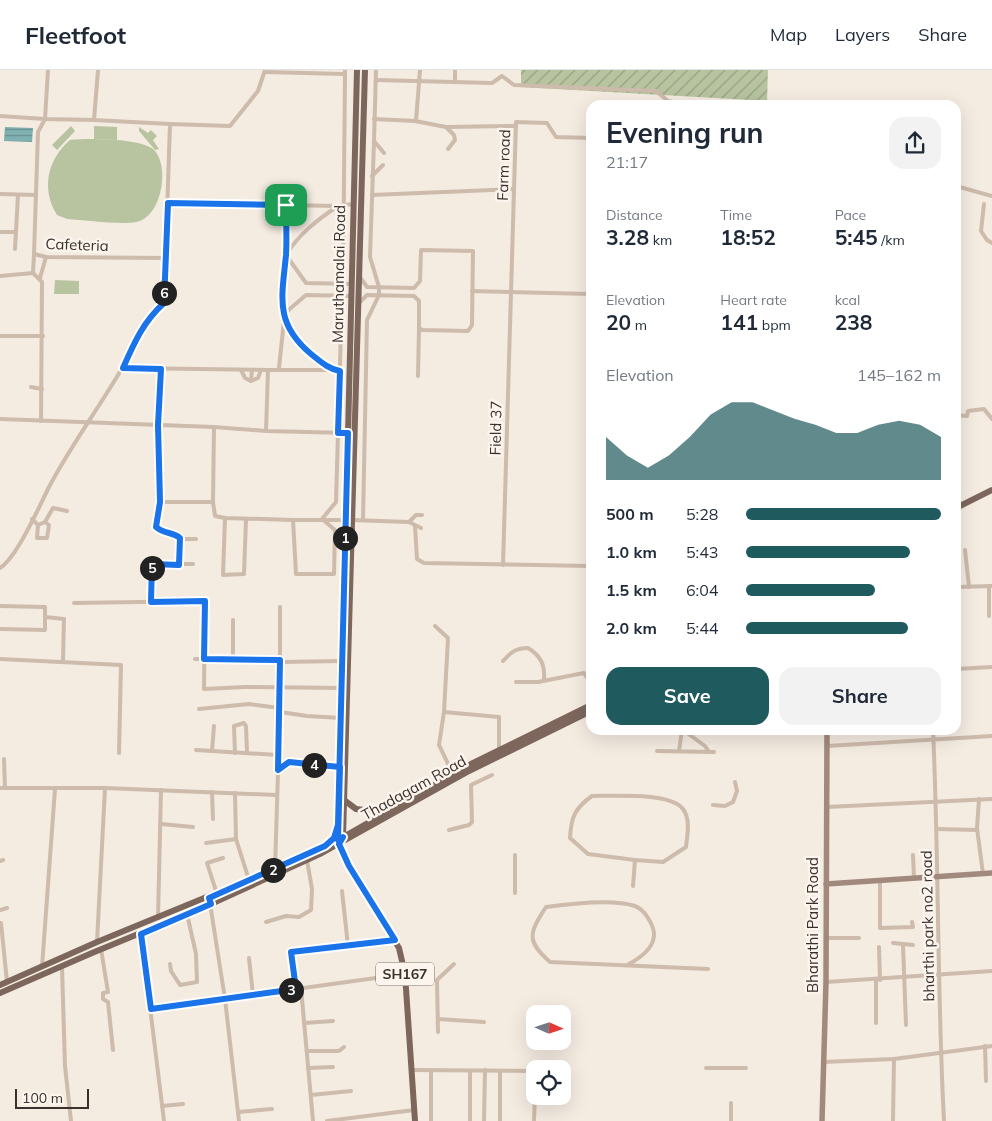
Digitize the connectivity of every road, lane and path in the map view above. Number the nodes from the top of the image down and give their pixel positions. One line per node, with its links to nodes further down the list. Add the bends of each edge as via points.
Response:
1 (48, 70): 17 (street, Cafeteria)
2 (98, 70): 19 (street)
3 (357, 70): 38 (main road, Maruthamalai Road / SH167)
4 (364, 70): 52 (main road, Maruthamalai Road / SH167)
5 (376, 70): 12 (street)
6 (420, 70): 13 (street)
7 (455, 70): 14 (street)
8 (503, 70): 11 (street)
9 (265, 71): 10 (street); 21 (street, via 258,91 230,126)
10 (345, 72): 42 (street)
11 (502, 76): 14 (street, via 492,83); 15 (street, via 514,85 656,91)
12 (376, 80): 13 (street); 18 (street)
13 (419, 81): 14 (street); 20 (street)
14 (455, 82)
15 (667, 100)
16 (0, 116): 17 (street)
17 (45, 119): 19 (street); 34 (street, Cafeteria, via 38,132)
18 (374, 119): 20 (street); 25 (street)
19 (94, 120): 21 (street)
20 (416, 121): 23 (street)
21 (170, 124): 37 (street)
22 (516, 126): 23 (street); 24 (street, Farm road, via 516,122 543,122 549,125 556,137); 31 (street, Farm road)
23 (446, 127): 26 (street, via 455,140)
24 (586, 138)
25 (374, 141): 27 (street); 29 (street)
26 (448, 149)
27 (384, 154)
28 (383, 165): 29 (street)
29 (372, 176): 35 (street)
30 (961, 187): 36 (street)
31 (514, 189): 35 (street); 59 (street, Farm road)
32 (0, 194): 33 (street)
33 (18, 195): 34 (street); 44 (street)
34 (36, 195): 47 (street, Cafeteria)
35 (372, 195): 57 (street, via 370,257)
36 (992, 196)
37 (168, 203): 40 (street); 50 (street)
38 (353, 204): 42 (street); 56 (main road, Maruthamalai Road / SH167)
39 (984, 204): 45 (street, via 981,231)
40 (286, 205): 41 (street); 48 (street)
41 (338, 206): 42 (street); 48 (street, via 316,220)
42 (344, 206): 55 (street)
43 (0, 232): 44 (street)
44 (16, 232): 46 (street)
45 (992, 243)
46 (15, 249)
47 (34, 254): 49 (street, Cafeteria); 51 (street)
48 (286, 255): 55 (street, via 306,282); 65 (street, via 281,287)
49 (46, 257): 50 (street, Cafeteria); 54 (street)
50 (166, 258): 70 (street, via 164,303 138,332)
51 (34, 273): 53 (street); 54 (street)
52 (358, 274): 57 (street, via 367,287); 64 (main road, Maruthamalai Road / SH167)
53 (0, 276)
54 (40, 278): 69 (street)
55 (343, 284): 56 (street)
56 (352, 284): 63 (main road, Maruthamalai Road / SH167)
57 (379, 288): 58 (street, via 414,288 420,281 421,250 473,251); 62 (street)
58 (472, 291): 59 (street); 67 (street, via 472,325 468,331 426,331)
59 (510, 292): 60 (street); 116 (street, Field 37)
60 (586, 294)
61 (342, 295): 63 (street); 65 (street, via 306,295); 78 (street)
62 (379, 295): 64 (street, via 367,295); 67 (street, via 414,296 419,301); 105 (street, via 367,320)
63 (351, 296): 92 (main road, Maruthamalai Road / SH167)
64 (357, 306): 104 (main road, Maruthamalai Road / SH167)
65 (284, 314): 66 (street)
66 (284, 320): 71 (street); 77 (street, via 299,343)
67 (419, 328): 79 (street)
68 (0, 336): 69 (street)
69 (43, 336): 82 (street)
70 (123, 368): 72 (street); 87 (street)
71 (279, 368): 76 (street); 77 (street)
72 (161, 369): 73 (street); 88 (street)
73 (241, 370): 74 (street); 80 (street)
74 (252, 370): 75 (street); 80 (street)
75 (261, 370): 76 (street); 80 (street, via 258,378)
76 (268, 370): 90 (street)
77 (331, 370): 78 (street)
78 (340, 371): 91 (street)
79 (418, 376)
80 (251, 381)
81 (31, 387): 82 (street)
82 (42, 388): 86 (street)
83 (961, 416): 85 (street, via 967,416 968,411 984,409)
84 (0, 419): 86 (street)
85 (992, 419)
86 (42, 421): 87 (street)
87 (88, 424): 88 (street); 100 (street, via 58,469)
88 (158, 425): 89 (street); 94 (street)
89 (214, 427): 90 (street); 95 (street)
90 (266, 430): 91 (street)
91 (338, 433): 92 (street); 102 (street, via 336,502)
92 (348, 433): 104 (main road, Maruthamalai Road / SH167)
93 (992, 490): 96 (main road)
94 (160, 502): 95 (street); 111 (street, via 156,527)
95 (213, 502): 99 (street, via 215,516)
96 (961, 506)
97 (67, 511): 106 (street, via 53,508)
98 (422, 515): 107 (street, via 416,515)
99 (225, 518): 101 (street); 101 (street, via 223,574 244,574)
100 (32, 519): 108 (street); 118 (street, via 18,546)
101 (246, 519): 103 (street)
102 (322, 519): 103 (street); 103 (street, via 335,530 334,574 296,574); 104 (street)
103 (293, 520)
104 (348, 520): 105 (street); 137 (main road, Maruthamalai Road / SH167); 184 (main road, Maruthamalai Road / SH167)
105 (363, 520): 107 (street)
106 (45, 522): 108 (street); 108 (street, via 49,525 47,538 36,538)
107 (409, 522): 109 (street)
108 (38, 525)
109 (415, 526): 110 (street); 116 (street, via 417,559 424,563)
110 (421, 528)
111 (180, 539): 112 (street); 115 (street)
112 (196, 540)
113 (965, 550): 121 (street)
114 (193, 564): 115 (street)
115 (179, 565): 122 (street, via 152,564)
116 (504, 565): 117 (street)
117 (586, 566)
118 (0, 568)
119 (991, 586): 121 (street); 126 (street)
120 (961, 587): 121 (street)
121 (969, 587)
122 (151, 602): 123 (street); 132 (street, via 205,601)
123 (74, 603)
124 (0, 606): 127 (street, via 45,607)
125 (280, 608): 136 (street)
126 (989, 616)
127 (45, 617): 130 (street, via 44,630); 135 (street, via 64,618)
128 (232, 620): 133 (street)
129 (435, 626): 149 (street, via 448,638)
130 (0, 629)
131 (195, 659): 132 (street)
132 (204, 659): 133 (street); 144 (street, via 204,689)
133 (233, 659): 136 (street)
134 (0, 660): 135 (street)
135 (63, 661): 165 (street, via 121,665)
136 (280, 661): 137 (street); 144 (street)
137 (342, 661): 145 (main road, Maruthamalai Road / SH167)
138 (503, 661): 142 (street, via 519,648 528,648 542,660)
139 (992, 667): 140 (street)
140 (961, 668)
141 (586, 676): 142 (street, via 584,673)
142 (544, 679): 143 (street)
143 (516, 682)
144 (280, 687): 145 (street); 148 (street)
145 (342, 688): 151 (main road, Maruthamalai Road / SH167)
146 (586, 707): 161 (main road, Thadagam Road)
147 (199, 709): 148 (street, via 249,704)
148 (280, 710): 151 (street); 168 (street)
149 (444, 712): 161 (street, via 499,717); 172 (street, via 439,745)
150 (586, 713): 198 (main road, Thadagam Road)
151 (341, 718): 170 (main road, Maruthamalai Road / SH167)
152 (214, 726): 162 (street)
153 (681, 735): 164 (street)
154 (689, 735): 164 (street, via 712,752)
155 (827, 735): 159 (main road, Bharathi Park Road)
156 (934, 735): 158 (street, bharthi park no2 road)
157 (992, 736): 158 (street)
158 (934, 740): 159 (street); 186 (street, bharthi park no2 road)
159 (827, 746): 188 (main road, Bharathi Park Road)
160 (196, 750): 162 (street)
161 (499, 750): 172 (main road, Thadagam Road)
162 (212, 751): 166 (street)
163 (657, 751): 164 (street)
164 (679, 751)
165 (118, 753)
166 (235, 753): 167 (street); 167 (street, via 234,726 244,723)
167 (247, 753): 168 (street)
168 (278, 755): 171 (street)
169 (4, 759): 176 (street)
170 (340, 767): 171 (street, via 289,762); 192 (main road, Maruthamalai Road / SH167)
171 (278, 770): 182 (street)
172 (453, 774): 189 (main road, Thadagam Road)
173 (492, 775): 195 (street, via 471,785 470,825)
174 (735, 782): 187 (street, via 734,802 724,806)
175 (0, 788): 176 (street)
176 (5, 788): 178 (street)
177 (105, 788): 178 (street); 179 (street); 230 (street)
178 (55, 789): 241 (street)
179 (161, 790): 180 (street); 191 (street)
180 (212, 792): 181 (street); 190 (street)
181 (235, 793): 182 (street); 197 (street)
182 (276, 795): 206 (street)
183 (992, 799): 185 (street)
184 (344, 800): 189 (main road, via 360,810); 198 (main road, Maruthamalai Road / SH167)
185 (979, 800): 186 (street); 196 (street)
186 (936, 801): 188 (street); 194 (street, bharthi park no2 road)
187 (713, 805)
188 (827, 807): 213 (main road, Bharathi Park Road)
189 (384, 812): 198 (main road, Thadagam Road)
190 (213, 819)
191 (161, 824): 193 (street); 222 (street)
192 (338, 825): 198 (main road, Maruthamalai Road / SH167); 200 (main road, via 334,838)
193 (193, 827)
194 (937, 829): 196 (street); 209 (street, bharthi park no2 road)
195 (449, 830)
196 (977, 830): 207 (street)
197 (236, 839): 199 (street); 211 (street)
198 (340, 840): 200 (main road, Thadagam Road); 204 (main road, Thadagam Road); 229 (main road, SH167, via 349,866)
199 (206, 843)
200 (325, 846): 206 (main road, Thadagam Road)
201 (515, 855): 216 (street)
202 (913, 855): 210 (street)
203 (223, 858): 217 (street, via 207,863)
204 (307, 860): 218 (main road, Thadagam Road); 223 (street, via 312,888 311,910 299,917 286,916)
205 (635, 860): 205 (street, via 663,862 686,848 688,824 683,809 671,801 649,797 592,796 583,802 570,820 570,838 588,854); 214 (street)
206 (275, 869): 211 (main road, Thadagam Road)
207 (983, 874): 208 (main road); 209 (main road)
208 (992, 874)
209 (939, 877): 210 (main road); 246 (street, bharthi park no2 road)
210 (914, 878): 212 (main road)
211 (249, 880): 217 (main road, Thadagam Road)
212 (880, 880): 213 (main road); 224 (street, via 880,928 913,927)
213 (826, 884): 227 (main road, Bharathi Park Road)
214 (633, 886)
215 (342, 891): 233 (street)
216 (516, 893)
217 (217, 894): 218 (main road, Thadagam Road)
218 (210, 901): 221 (main road, Thadagam Road); 222 (main road, Thadagam Road); 256 (street)
219 (7, 908): 220 (street)
220 (0, 910)
221 (186, 914): 226 (main road, Thadagam Road); 238 (street, via 196,954 197,982 180,985)
222 (158, 918): 230 (main road, Thadagam Road)
223 (266, 922)
224 (912, 922)
225 (1, 923): 249 (street)
226 (141, 934): 236 (main road, Thadagam Road); 257 (street)
227 (826, 938): 228 (street); 250 (main road, Bharathi Park Road)
228 (859, 938)
229 (395, 940): 233 (street); 245 (main road, SH167, via 400,948)
230 (97, 942): 241 (main road, Thadagam Road)
231 (893, 943): 234 (street)
232 (913, 945): 234 (street)
233 (348, 946): 253 (street, via 291,952)
234 (904, 946): 247 (street)
235 (879, 947): 248 (street)
236 (101, 949): 242 (main road, Thadagam Road); 268 (street, via 108,992 103,993 103,998 108,1002)
237 (249, 958): 255 (street)
238 (170, 964)
239 (454, 964): 258 (street, via 437,980)
240 (629, 964): 240 (street, via 550,962 535,949 532,940 536,922 546,906 637,906 653,927 654,939 643,956); 243 (street)
241 (42, 967): 249 (main road, Thadagam Road)
242 (62, 967): 254 (main road, Thadagam Road); 293 (street, via 65,1066)
243 (708, 969)
244 (992, 972): 246 (street)
245 (405, 974): 252 (street); 277 (main road, SH167)
246 (940, 976): 247 (street); 270 (street, bharthi park no2 road)
247 (904, 979): 248 (street); 263 (street)
248 (878, 980): 250 (street); 261 (street)
249 (7, 982): 251 (main road, Thadagam Road)
250 (826, 982): 272 (main road, Bharathi Park Road)
251 (0, 985)
252 (301, 988): 253 (street); 262 (street)
253 (296, 989): 255 (street)
254 (0, 993)
255 (253, 995): 256 (street)
256 (225, 999): 257 (street); 292 (street)
257 (151, 1009): 289 (street)
258 (438, 1019): 260 (street); 264 (street)
259 (333, 1021): 262 (street)
260 (484, 1022)
261 (876, 1023)
262 (304, 1024): 269 (street)
263 (906, 1026)
264 (438, 1032)
265 (985, 1046): 266 (street); 270 (street); 283 (street)
266 (992, 1046)
267 (344, 1047): 269 (street, via 339,1051)
268 (113, 1050)
269 (307, 1051): 274 (street)
270 (940, 1052): 271 (street); 307 (street, bharthi park no2 road)
271 (894, 1059): 272 (street); 306 (street)
272 (824, 1062): 305 (main road, Bharathi Park Road)
273 (333, 1067): 274 (street)
274 (308, 1068): 285 (street)
275 (706, 1068): 276 (street)
276 (746, 1068)
277 (412, 1070): 278 (street); 291 (main road, SH167)
278 (431, 1070): 280 (street); 299 (street)
279 (485, 1070): 280 (street); 281 (street); 301 (street)
280 (470, 1071): 300 (street)
281 (500, 1071): 282 (street); 302 (street)
282 (526, 1071)
283 (986, 1081)
284 (351, 1091): 285 (street)
285 (311, 1096): 296 (street)
286 (731, 1103): 304 (street)
287 (183, 1104): 289 (street)
288 (535, 1105): 303 (street)
289 (162, 1106): 294 (street)
290 (272, 1109): 292 (street)
291 (414, 1110): 297 (street); 298 (main road, SH167)
292 (238, 1112): 295 (street)
293 (71, 1121)
294 (164, 1121)
295 (238, 1121)
296 (313, 1121)
297 (327, 1121)
298 (414, 1121)
299 (432, 1121)
300 (470, 1121)
301 (484, 1121)
302 (500, 1121)
303 (534, 1121)
304 (731, 1121)
305 (822, 1121)
306 (893, 1121)
307 (944, 1121)

